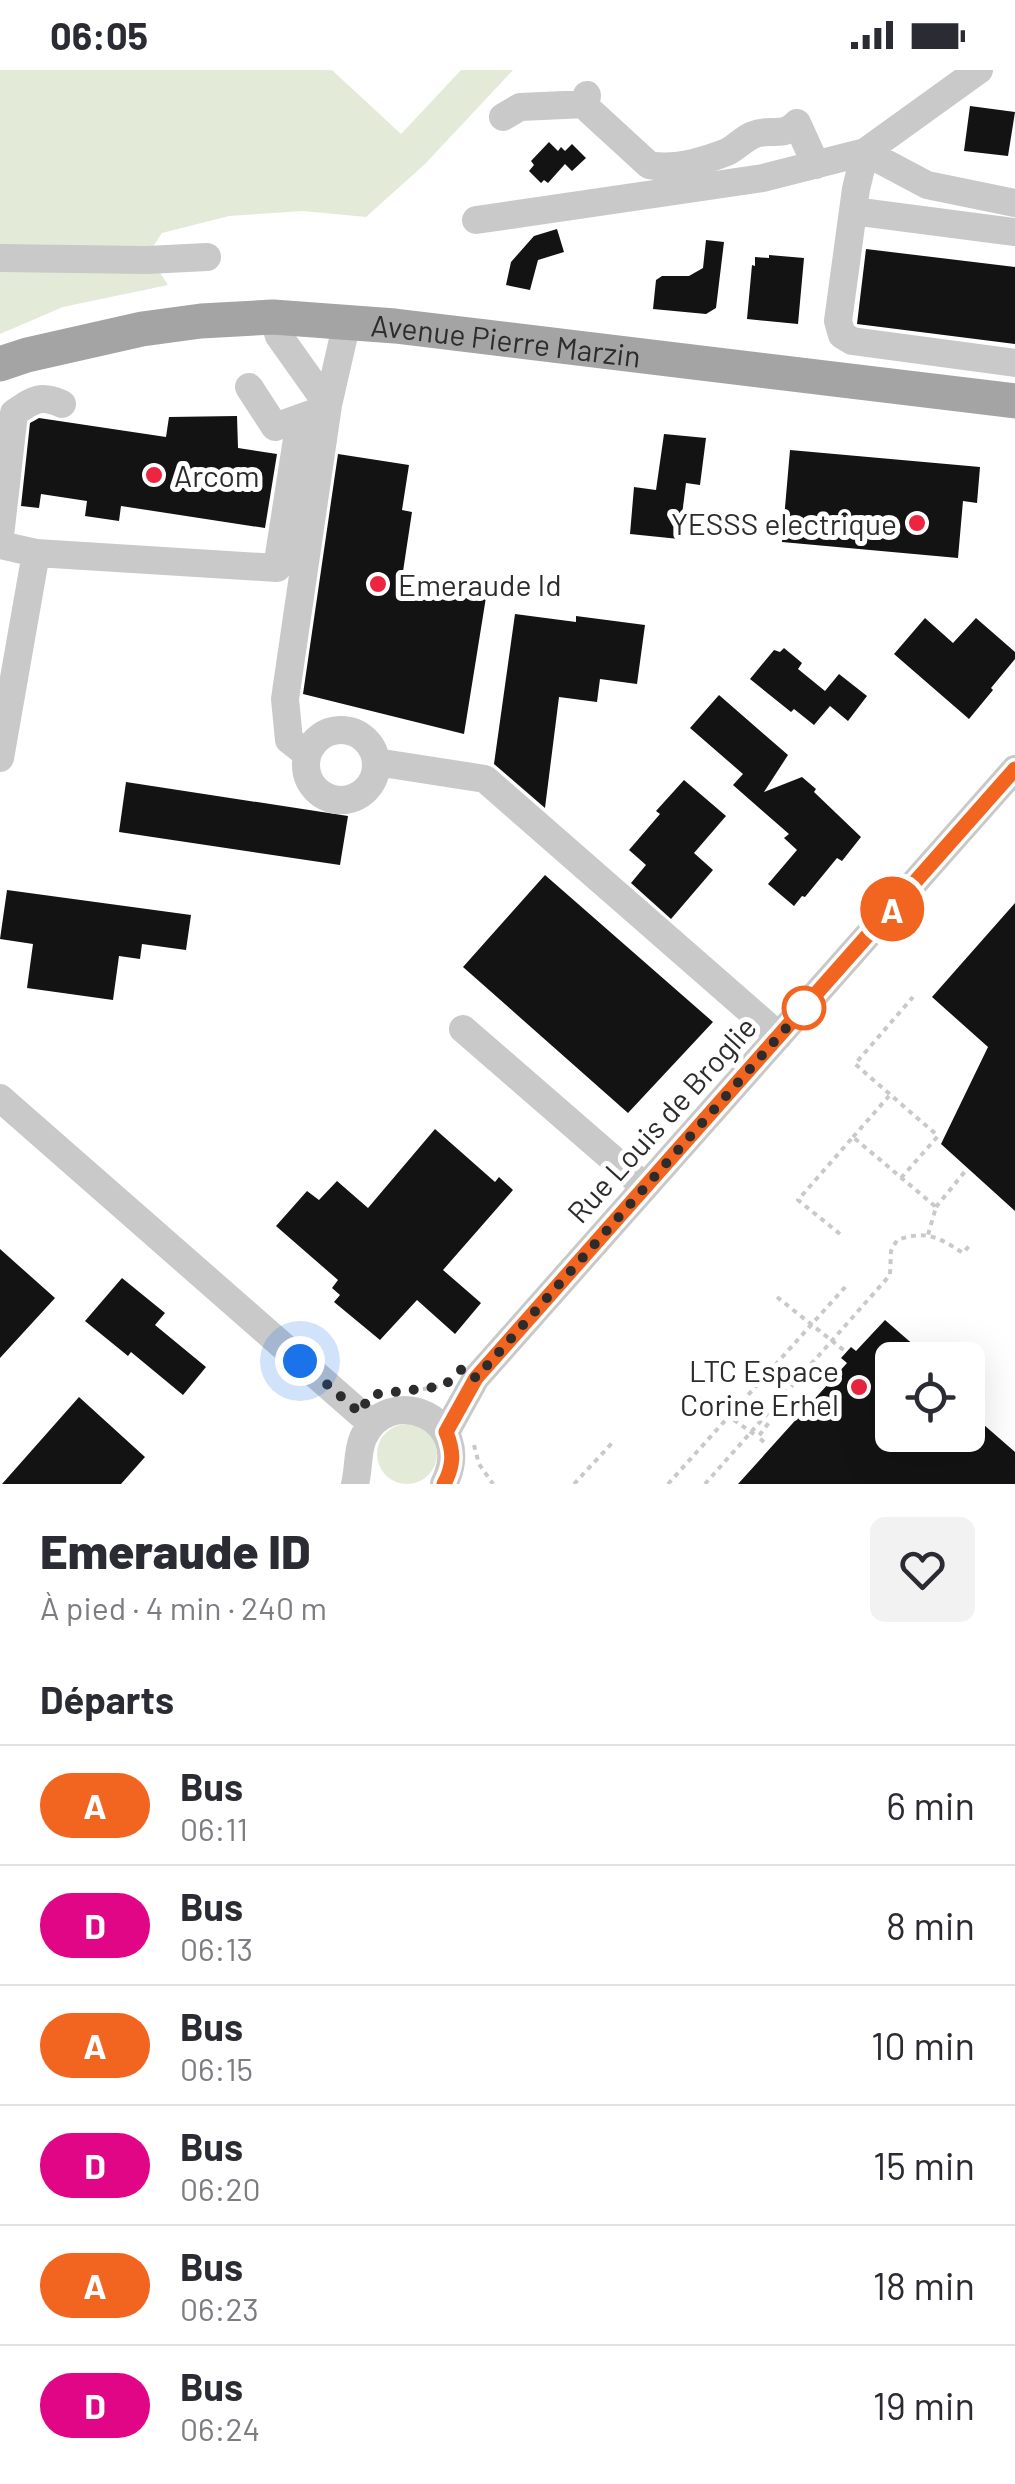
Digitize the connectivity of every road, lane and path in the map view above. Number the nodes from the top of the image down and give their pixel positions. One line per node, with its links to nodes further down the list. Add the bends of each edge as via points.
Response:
1 (979, 70): 3 (street)
2 (504, 117): 4 (street, via 520,107 587,100 589,110 646,162 679,166 797,123)
3 (865, 152): 4 (street); 5 (street, via 927,186); 6 (street)
4 (816, 165): 7 (street)
5 (1015, 202)
6 (853, 210): 8 (street); 13 (street, via 838,321 842,334)
7 (476, 220)
8 (1015, 232)
9 (206, 257): 10 (street)
10 (0, 258)
11 (273, 317): 12 (main road, Avenue Pierre Marzin); 14 (main road, Avenue Pierre Marzin, via 142,329); 18 (street)
12 (347, 322): 16 (main road, Avenue Pierre Marzin); 18 (street)
13 (1015, 363)
14 (0, 364)
15 (249, 387): 19 (street, via 275,427)
16 (1015, 401)
17 (62, 404): 20 (street, via 32,400 14,413)
18 (328, 406): 19 (street); 23 (street, via 286,698)
19 (300, 420): 22 (street, via 276,568)
20 (0, 536)
21 (0, 545): 22 (street)
22 (36, 553): 24 (street)
23 (314, 744): 25 (street, via 332,730 356,732); 25 (street, via 307,776 331,799 363,793)
24 (0, 758)
25 (376, 762): 29 (street, via 485,778)
26 (1015, 769): 29 (street, Rue Louis de Broglie)
27 (913, 997): 30 (path, via 855,1064)
28 (463, 1029): 35 (street)
29 (779, 1036): 35 (street, Rue Louis de Broglie)
30 (891, 1094): 32 (path); 34 (path, via 938,1136)
31 (0, 1098): 51 (street)
32 (852, 1137): 34 (path); 37 (path, via 798,1200)
33 (968, 1169): 36 (path)
34 (901, 1178): 36 (path)
35 (645, 1186): 45 (street, Rue Louis de Broglie)
36 (936, 1207): 38 (path)
37 (840, 1234)
38 (928, 1234): 39 (path, via 964,1254); 43 (path, via 897,1240 890,1274)
39 (969, 1246)
40 (847, 1286): 42 (path)
41 (777, 1297): 42 (path)
42 (811, 1325): 43 (path); 50 (path)
43 (832, 1341): 44 (path); 49 (path)
44 (846, 1352)
45 (476, 1378): 48 (street, Rue Louis de Broglie); 53 (street, Rue Louis de Broglie)
46 (444, 1386): 48 (path)
47 (691, 1394): 50 (path)
48 (412, 1401): 51 (street, Rue Louis de Broglie); 53 (street)
49 (776, 1404): 52 (path); 54 (path, via 780,1408)
50 (729, 1416): 52 (path); 61 (path)
51 (372, 1424): 57 (street, via 359,1451)
52 (750, 1432): 54 (path); 62 (path)
53 (459, 1435): 59 (street, Rue Louis de Broglie); 60 (path)
54 (758, 1437): 56 (path)
55 (613, 1442): 58 (path)
56 (764, 1442)
57 (361, 1478)
58 (577, 1483)
59 (444, 1484)
60 (493, 1484)
61 (668, 1484)
62 (706, 1484)

